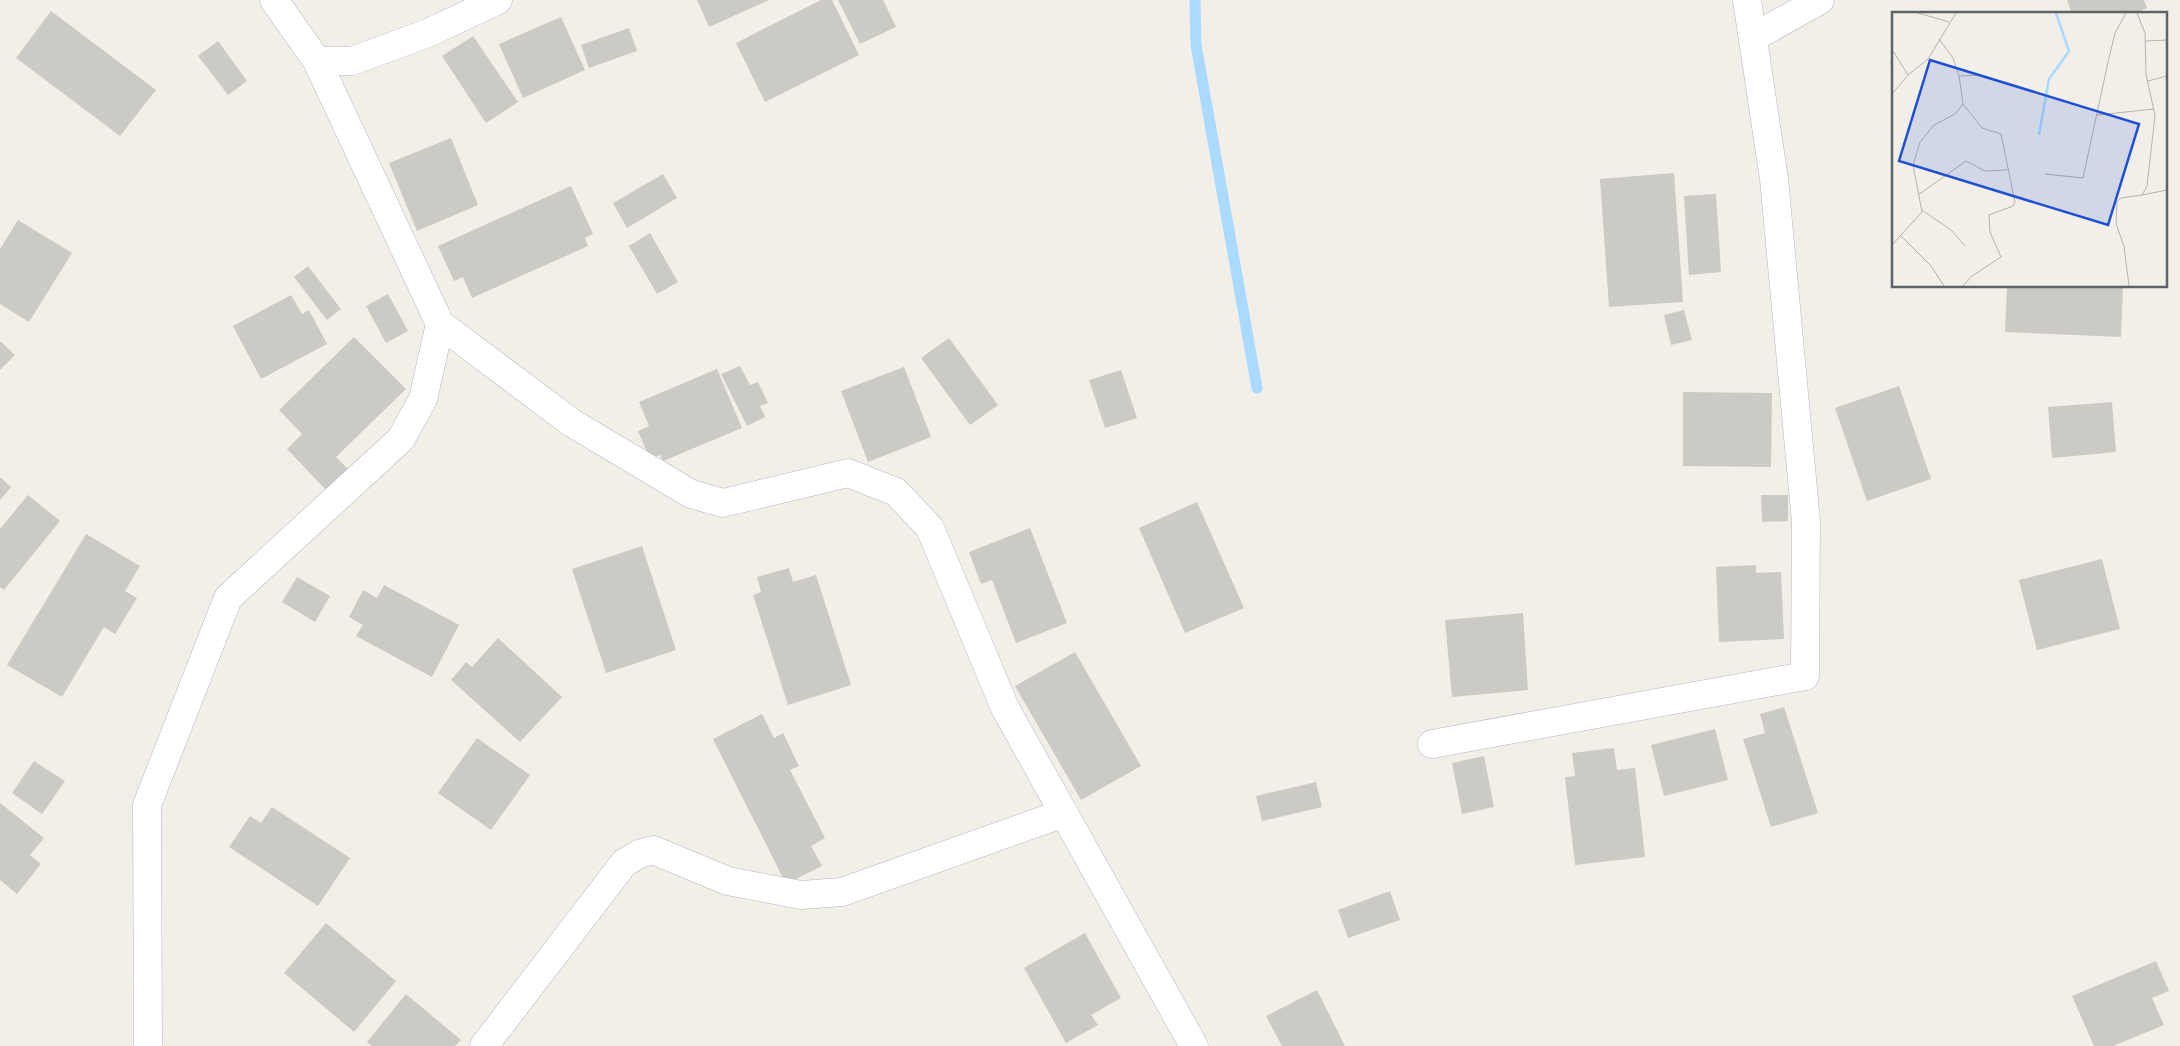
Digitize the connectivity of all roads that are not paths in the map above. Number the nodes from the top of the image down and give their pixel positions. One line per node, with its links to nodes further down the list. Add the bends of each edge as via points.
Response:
1 (274, 0): 6 (street)
2 (498, 0): 6 (street, via 428,33 352,61)
3 (1747, 0): 5 (street)
4 (1820, 0): 5 (street)
5 (1754, 37): 8 (street, via 1774,180 1806,522 1805,676)
6 (317, 61): 7 (street)
7 (440, 324): 9 (street, via 572,423 691,494 723,503 848,473 896,492 930,528 1005,708); 10 (street, via 423,399 400,439 228,598 146,805)
8 (1432, 744)
9 (1064, 813): 11 (street, via 842,892 801,895 728,881 653,850 639,854 624,863); 12 (street)
10 (148, 1046)
11 (484, 1046)
12 (1194, 1046)

